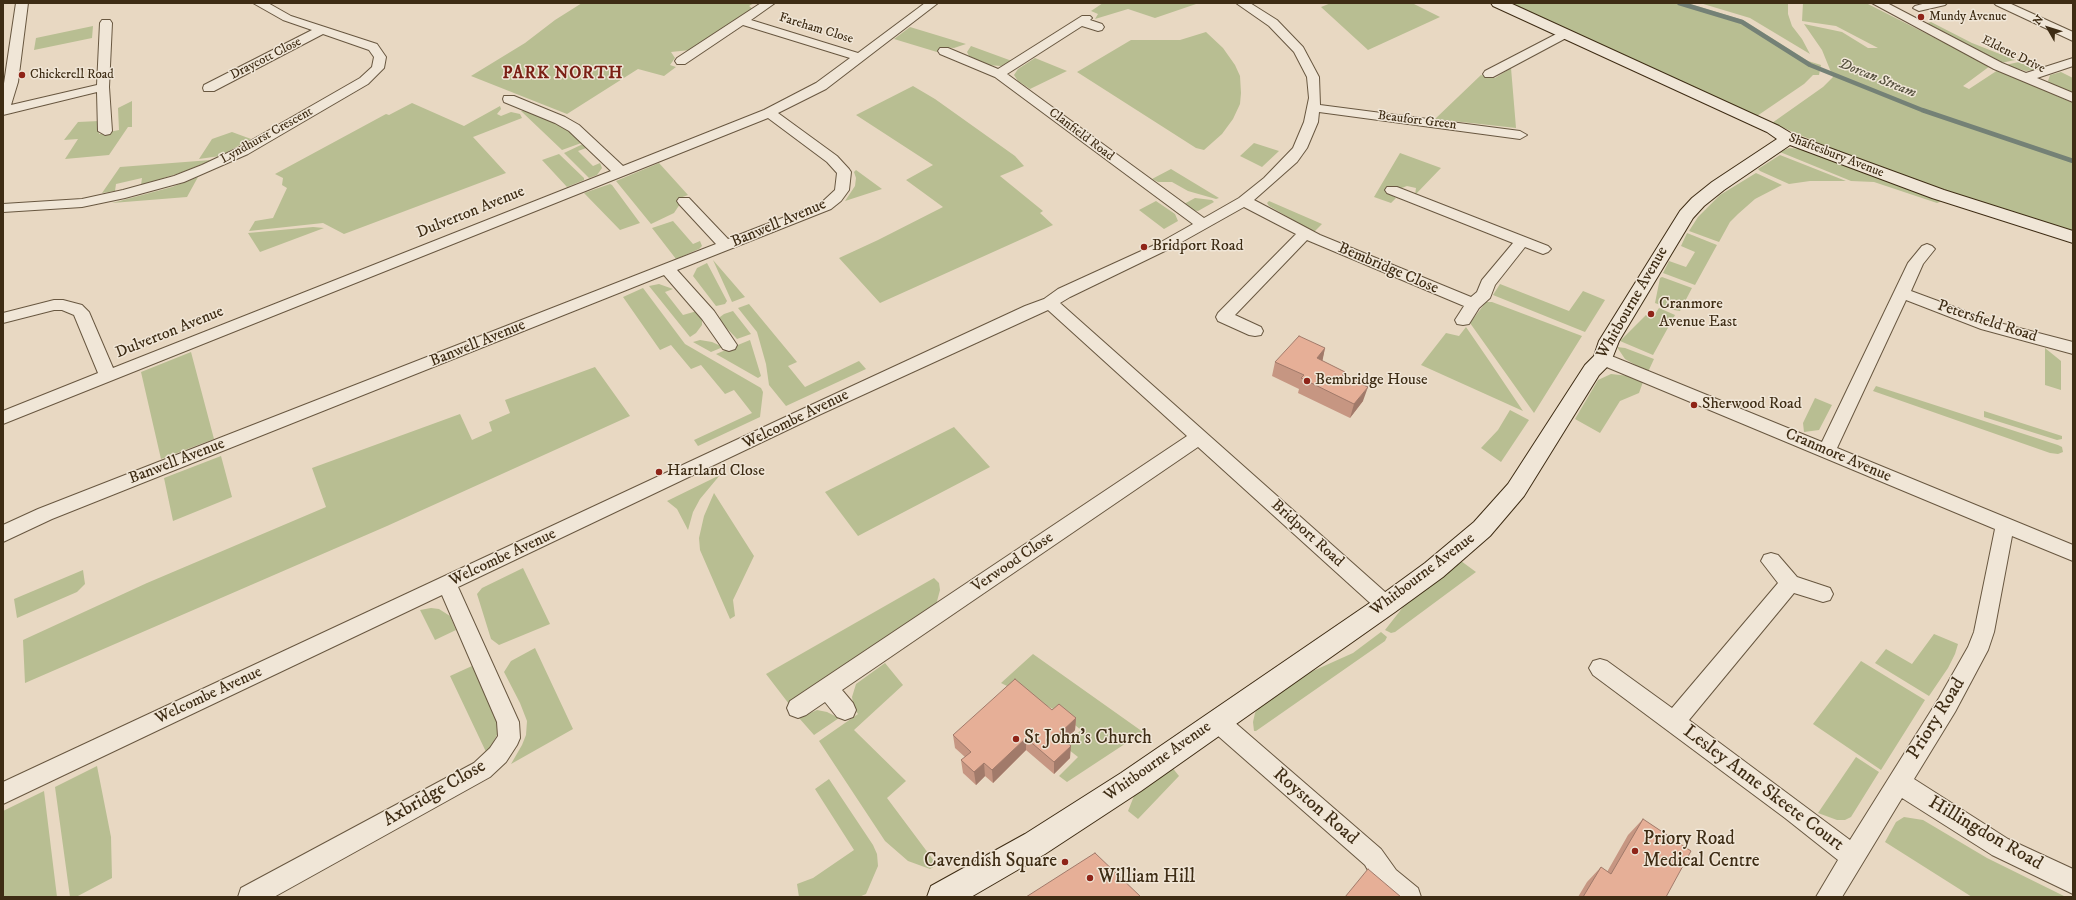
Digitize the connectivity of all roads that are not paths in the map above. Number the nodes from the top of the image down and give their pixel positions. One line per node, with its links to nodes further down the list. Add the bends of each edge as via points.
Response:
1 (22, 3): 17 (street)
2 (259, 3): 14 (street, Lyndhurst Crescent, via 288,18)
3 (769, 3): 11 (street, Fareham Close)
4 (932, 3): 20 (street, Dulverton Avenue)
5 (1242, 3): 30 (street, Welcombe Avenue, via 1273,24 1299,50 1313,77)
6 (1498, 3): 15 (street, Shaftesbury Avenue)
7 (1878, 3): 25 (street, Eldene Drive)
8 (1941, 3): 10 (street)
9 (2000, 3): 16 (street)
10 (1919, 8)
11 (742, 21): 20 (street, Fareham Close); 21 (street, Fareham Close)
12 (106, 23): 26 (street)
13 (1098, 27): 23 (street, via 1084,20)
14 (323, 29): 27 (street, Draycott Close); 39 (street, Lyndhurst Crescent, via 377,50 380,60 375,72 364,81 243,151 179,179 82,203)
15 (1564, 34): 24 (street); 35 (street, Shaftesbury Avenue, via 1773,129)
16 (2073, 37)
17 (16, 48): 18 (street); 31 (street, via 12,82)
18 (3, 51)
19 (955, 51): 23 (street, Clanfield Road)
20 (859, 57): 32 (street, Dulverton Avenue, via 821,86)
21 (681, 61)
22 (2073, 62): 25 (street)
23 (999, 74): 41 (street, Clanfield Road)
24 (1489, 74)
25 (2024, 78): 28 (street, Eldene Drive)
26 (103, 87): 31 (street); 33 (street)
27 (209, 88)
28 (2073, 98)
29 (509, 99): 36 (street, via 574,128)
30 (1315, 108): 34 (street, Beaufort Green); 38 (street, Welcombe Avenue, via 1307,135 1292,160)
31 (3, 111)
32 (769, 113): 36 (street, Dulverton Avenue); 45 (street, Banwell Avenue, via 842,168 844,186 836,198 826,206)
33 (105, 131)
34 (1520, 135)
35 (1788, 139): 43 (street, Shaftesbury Avenue, via 1938,194); 57 (street, Whitbourne Avenue, via 1718,186 1686,215 1609,341)
36 (621, 172): 58 (street, Dulverton Avenue)
37 (1403, 191): 44 (street)
38 (1244, 201): 41 (street, Welcombe Avenue); 42 (street, Bembridge Close)
39 (3, 208)
40 (678, 216): 45 (street, via 688,206)
41 (1203, 224): 50 (street, Welcombe Avenue, via 1166,245 1062,294)
42 (1305, 233): 51 (street, Bembridge Close); 54 (street, via 1224,317)
43 (2073, 237)
44 (1522, 241): 46 (street); 51 (street, via 1488,284 1484,294)
45 (726, 246): 48 (street, Banwell Avenue)
46 (1543, 249)
47 (1927, 249): 49 (street, via 1916,263)
48 (668, 270): 55 (street, via 708,315); 63 (street, Banwell Avenue, via 45,514)
49 (1902, 293): 56 (street, Petersfield Road, via 1987,325); 61 (street)
50 (1050, 303): 60 (street, Bridport Road); 67 (street, Welcombe Avenue, via 884,378)
51 (1472, 304): 53 (street)
52 (3, 318): 58 (street, via 54,305 76,309 81,312)
53 (1463, 320)
54 (1255, 331)
55 (729, 345)
56 (2073, 348)
57 (1603, 359): 61 (street, Cranmore Avenue); 69 (street, Whitbourne Avenue, via 1592,370 1516,490 1499,511 1455,554)
58 (108, 377): 59 (street, Dulverton Avenue)
59 (3, 418)
60 (1199, 437): 69 (street, Bridport Road); 71 (street, Verwood Close)
61 (1827, 451): 62 (street, Cranmore Avenue)
62 (2005, 526): 64 (street, Cranmore Avenue); 76 (street, Priory Road, via 1984,632 1978,650)
63 (3, 534)
64 (2073, 553)
65 (1771, 561): 66 (street)
66 (1790, 583): 68 (street); 75 (street, Lesley Anne Skeete Court)
67 (448, 584): 77 (street, Welcombe Avenue); 80 (street, Axbridge Close, via 508,722 509,738 498,755 482,770)
68 (1823, 594)
69 (1386, 605): 74 (street, Whitbourne Avenue)
70 (1600, 668): 75 (street, Lesley Anne Skeete Court)
71 (827, 688): 72 (street, Verwood Close); 73 (street)
72 (798, 708)
73 (845, 710)
74 (1217, 721): 81 (street, Whitbourne Avenue, via 1074,819); 82 (street, Royston Road, via 1373,857 1387,879)
75 (1674, 722): 78 (street, Lesley Anne Skeete Court)
76 (1899, 782): 78 (street, Priory Road); 79 (street, Hillingdon Road, via 2000,847)
77 (3, 793)
78 (1852, 856): 83 (street, Priory Road)
79 (2073, 882)
80 (250, 897)
81 (942, 897)
82 (1409, 897)
83 (1828, 897)

